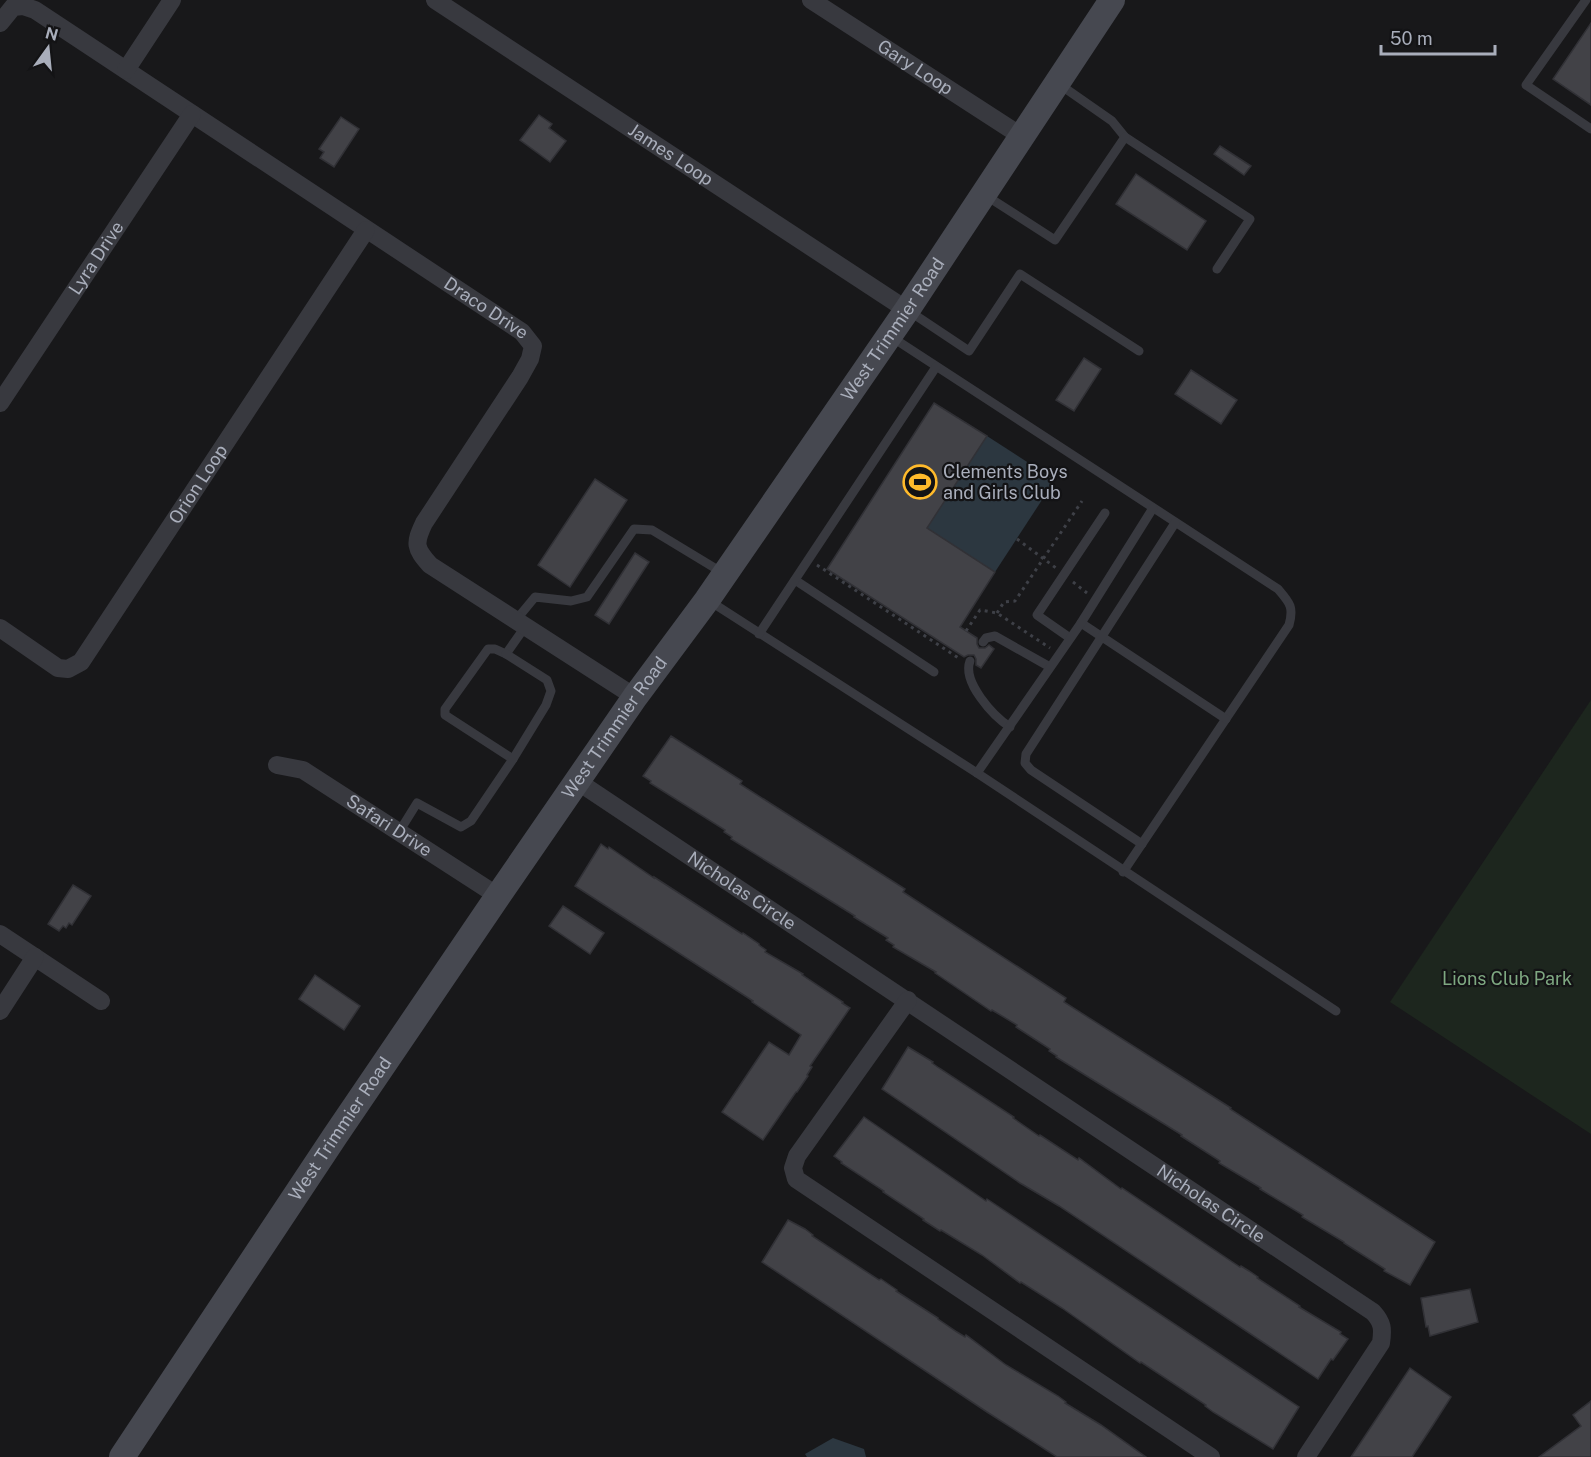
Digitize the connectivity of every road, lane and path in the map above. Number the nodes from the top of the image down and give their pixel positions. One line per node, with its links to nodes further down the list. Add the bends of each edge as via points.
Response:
1 (172, 0): 7 (street)
2 (811, 0): 11 (street, Gary Loop)
3 (1112, 0): 8 (main road, West Trimmier Road)
4 (1586, 0): 10 (lane, via 1527,85)
5 (439, 1): 16 (street, James Loop)
6 (0, 22): 7 (street, Draco Drive, via 13,7 35,9)
7 (126, 70): 9 (street, Draco Drive)
8 (1056, 82): 11 (main road, West Trimmier Road); 12 (lane, via 1112,121)
9 (192, 114): 14 (street, Draco Drive); 20 (street, Lyra Drive)
10 (1591, 129)
11 (1021, 136): 13 (main road, West Trimmier Road)
12 (1125, 137): 13 (lane, via 1055,240); 15 (lane, via 1250,219)
13 (983, 194): 16 (main road, West Trimmier Road)
14 (366, 230): 34 (street, Draco Drive, via 522,332 533,346 520,377 417,538 418,551 430,565); 36 (street, Orion Loop, via 81,662 68,669 58,668)
15 (1217, 269)
16 (907, 310): 17 (main road, West Trimmier Road); 18 (lane, via 969,351 1020,274)
17 (889, 336): 19 (lane); 28 (main road, West Trimmier Road)
18 (1138, 351)
19 (936, 367): 22 (lane); 25 (lane)
20 (0, 403)
21 (1082, 501): 27 (path)
22 (1153, 508): 24 (lane); 35 (lane)
23 (1105, 513): 29 (lane)
24 (1175, 523): 39 (lane); 48 (lane, via 1278,589 1293,612 1289,625)
25 (823, 537): 30 (lane); 44 (path, via 831,543 817,565)
26 (1017, 539): 27 (path)
27 (1043, 559): 29 (path); 33 (path, via 1015,601 1004,602)
28 (725, 574): 32 (main road, West Trimmier Road); 34 (lane, via 652,530 634,529 587,597 572,601 535,597)
29 (1064, 574): 31 (path); 40 (lane, via 1037,615)
30 (795, 580): 38 (lane); 46 (lane)
31 (1088, 593)
32 (707, 600): 38 (lane); 47 (main road, West Trimmier Road)
33 (997, 613): 37 (path, via 980,610); 43 (path)
34 (521, 623): 42 (lane); 47 (street, Draco Drive)
35 (1081, 623): 39 (lane); 40 (lane)
36 (0, 628)
37 (966, 631)
38 (759, 634): 52 (lane)
39 (1101, 637): 48 (lane); 55 (lane, via 1026,754 1025,763)
40 (1070, 638): 43 (lane)
41 (983, 642): 45 (lane, via 995,636)
42 (506, 654): 50 (lane, via 547,680 551,691); 50 (lane, via 488,649 445,709 445,715)
43 (1059, 654): 45 (lane)
44 (969, 663): 49 (lane, via 968,673 984,703)
45 (1050, 667): 49 (lane)
46 (934, 672)
47 (635, 697): 53 (main road, West Trimmier Road)
48 (1226, 719): 55 (lane)
49 (1010, 727): 52 (lane)
50 (513, 759): 54 (lane, via 471,821 461,827 417,803)
51 (277, 765): 54 (street, Safari Drive, via 303,770)
52 (977, 773): 56 (lane)
53 (577, 781): 57 (main road, West Trimmier Road); 60 (street, Nicholas Circle)
54 (399, 832): 57 (street, Safari Drive)
55 (1142, 844): 56 (lane)
56 (1123, 872): 63 (lane)
57 (498, 896): 64 (main road, West Trimmier Road)
58 (0, 934): 59 (street)
59 (35, 957): 61 (street); 62 (street)
60 (908, 1000): 65 (street, via 797,1155 793,1168 796,1179); 66 (street, Nicholas Circle, via 1381,1320 1381,1343)
61 (101, 1001)
62 (0, 1011)
63 (1336, 1011)
64 (122, 1457)
65 (1211, 1457)
66 (1306, 1457)

